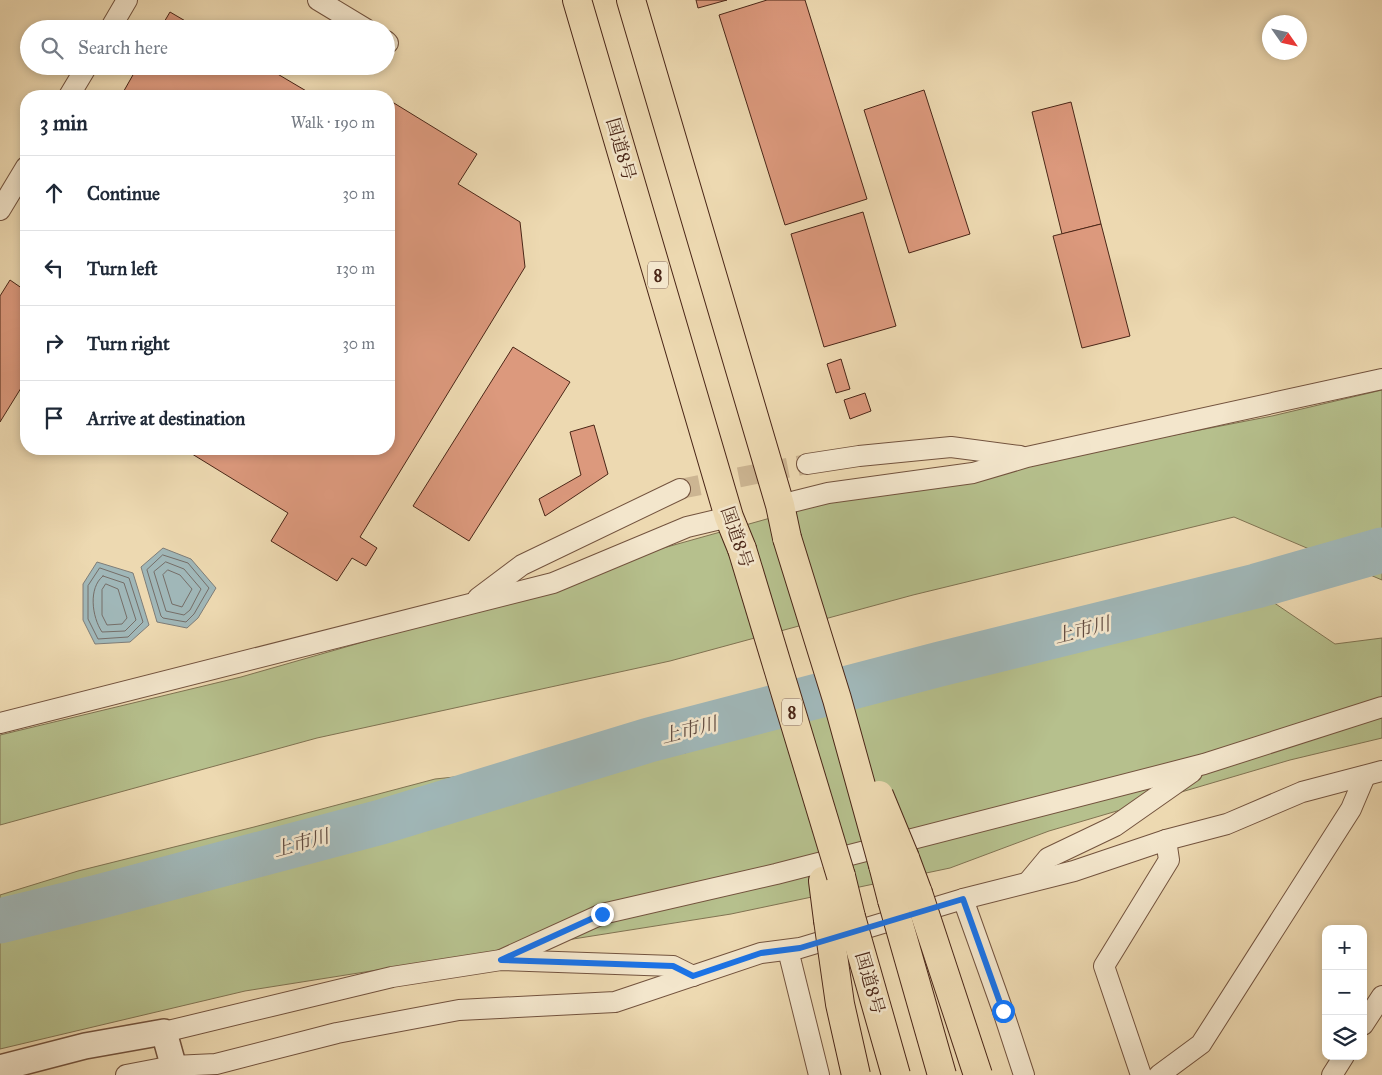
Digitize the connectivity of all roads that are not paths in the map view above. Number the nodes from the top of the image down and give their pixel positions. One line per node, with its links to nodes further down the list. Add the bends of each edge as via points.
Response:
1 (127, 0): 5 (street)
2 (318, 0): 6 (street)
3 (577, 0): 16 (highway, 国道8号 / 8)
4 (631, 0): 15 (highway)
5 (115, 20)
6 (351, 20)
7 (82, 75): 8 (street)
8 (73, 90)
9 (20, 177): 10 (street)
10 (0, 210)
11 (1382, 379): 12 (street)
12 (1027, 457): 13 (street, via 951,447); 15 (street, via 973,473 828,493)
13 (807, 464)
14 (680, 489): 17 (street, via 522,565)
15 (780, 505): 23 (highway, bridge, via 837,700)
16 (729, 517): 17 (street, via 687,527 553,583); 26 (highway, 国道8号 / 8, bridge, via 792,711)
17 (470, 604): 19 (street)
18 (1382, 707): 20 (street)
19 (0, 723)
20 (1204, 764): 24 (street, via 1115,826 1048,858); 28 (street, via 776,874 602,914)
21 (1373, 773): 22 (street, via 1302,792 1227,824); 44 (street, via 1200,1044)
22 (1166, 840): 24 (street, via 1074,871); 43 (street, via 1169,860 1104,966)
23 (894, 861): 40 (highway, bridge, via 892,900); 41 (highway, bridge, via 918,893)
24 (1028, 882): 25 (street)
25 (963, 899): 27 (street); 42 (street)
26 (839, 918): 38 (highway, 8, bridge, via 840,1004); 39 (highway, 国道8号 / 8, bridge)
27 (788, 950): 29 (street, via 761,953); 37 (street)
28 (501, 960): 29 (street, via 673,966); 32 (street, via 392,976)
29 (693, 976): 35 (street, via 615,1002 459,1010 338,1033 216,1064)
30 (1382, 996): 31 (street)
31 (1367, 1019)
32 (164, 1032): 34 (street, via 85,1046); 35 (street)
33 (1341, 1060): 45 (street)
34 (0, 1068)
35 (174, 1071): 36 (street)
36 (126, 1075)
37 (818, 1075)
38 (856, 1075)
39 (896, 1075)
40 (942, 1075)
41 (978, 1075)
42 (1024, 1075)
43 (1141, 1075)
44 (1159, 1075)
45 (1332, 1075)

